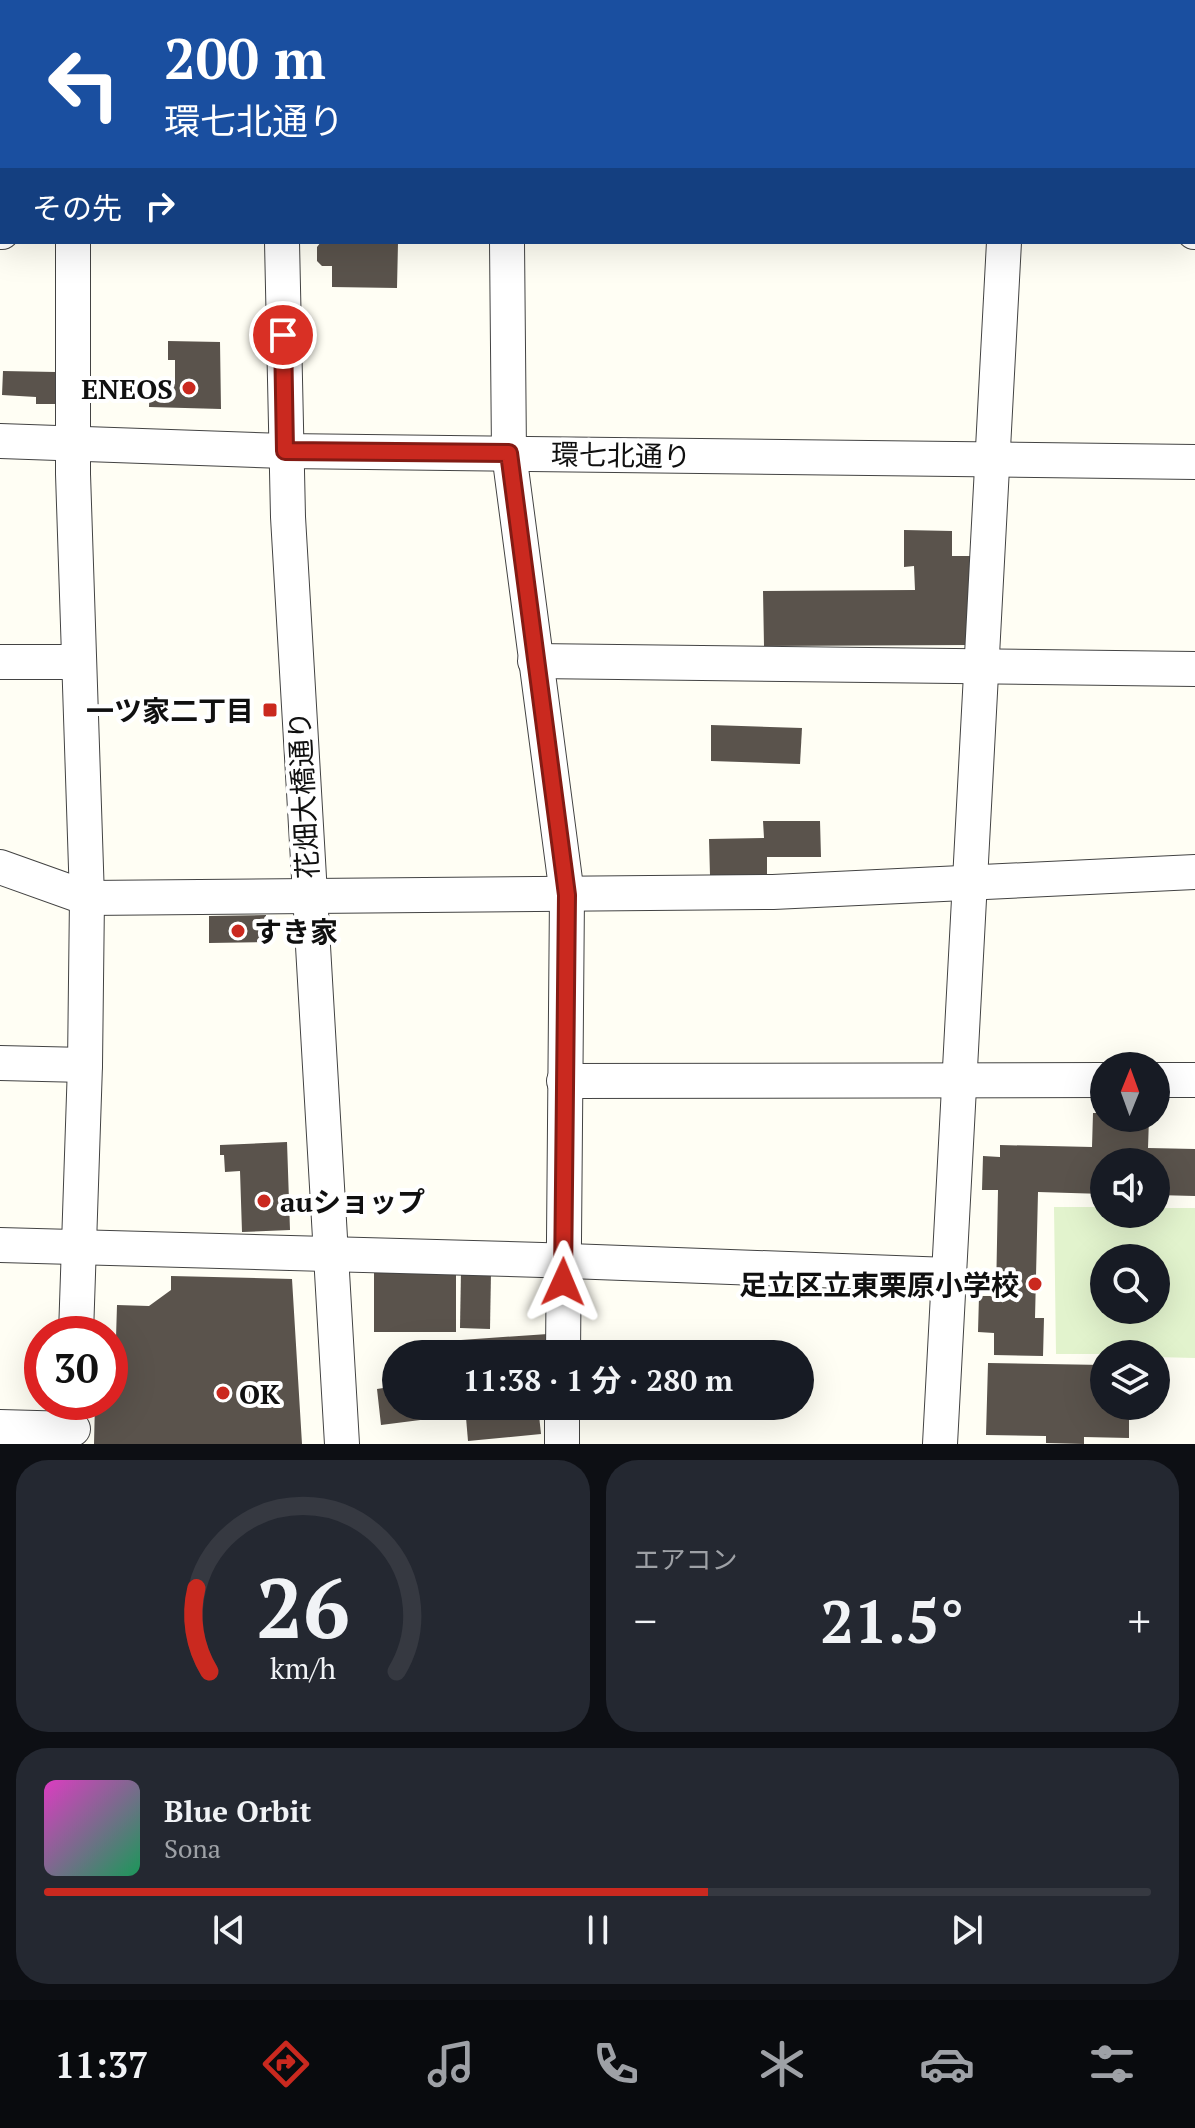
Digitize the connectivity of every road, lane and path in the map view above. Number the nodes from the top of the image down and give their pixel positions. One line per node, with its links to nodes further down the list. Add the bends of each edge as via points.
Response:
1 (73, 244): 6 (street)
2 (282, 244): 7 (street, 花畑大橋通り)
3 (507, 244): 8 (street)
4 (1004, 244): 9 (street)
5 (0, 441): 6 (street, 環七北通り)
6 (73, 444): 7 (street, 環七北通り); 13 (street)
7 (285, 451): 8 (street, 環七北通り); 20 (street, 花畑大橋通り)
8 (509, 453): 9 (street, 環七北通り); 11 (street)
9 (992, 459): 10 (street, 環七北通り); 14 (street)
10 (1195, 462)
11 (535, 661): 14 (street); 19 (street)
12 (0, 662): 13 (street)
13 (78, 662): 21 (street)
14 (981, 667): 15 (street); 18 (street)
15 (1195, 669)
16 (0, 867): 21 (street)
17 (1195, 872): 18 (street)
18 (970, 882): 19 (street); 24 (street)
19 (567, 895): 20 (street); 28 (street)
20 (309, 897): 21 (street); 31 (street, 花畑大橋通り)
21 (87, 898): 23 (street)
22 (0, 1063): 23 (street)
23 (85, 1065): 30 (street)
24 (959, 1080): 25 (street); 28 (street); 33 (street)
25 (1090, 1080)
26 (1170, 1080): 27 (street)
27 (1195, 1080)
28 (564, 1081): 32 (street)
29 (0, 1245): 30 (street)
30 (79, 1247): 31 (street); 34 (street)
31 (330, 1254): 32 (street); 39 (street, 花畑大橋通り)
32 (563, 1261): 33 (street); 35 (street)
33 (949, 1275): 41 (street)
34 (77, 1316)
35 (563, 1340)
36 (562, 1420): 40 (street)
37 (73, 1425): 38 (street)
38 (0, 1427)
39 (342, 1444)
40 (562, 1444)
41 (940, 1444)

